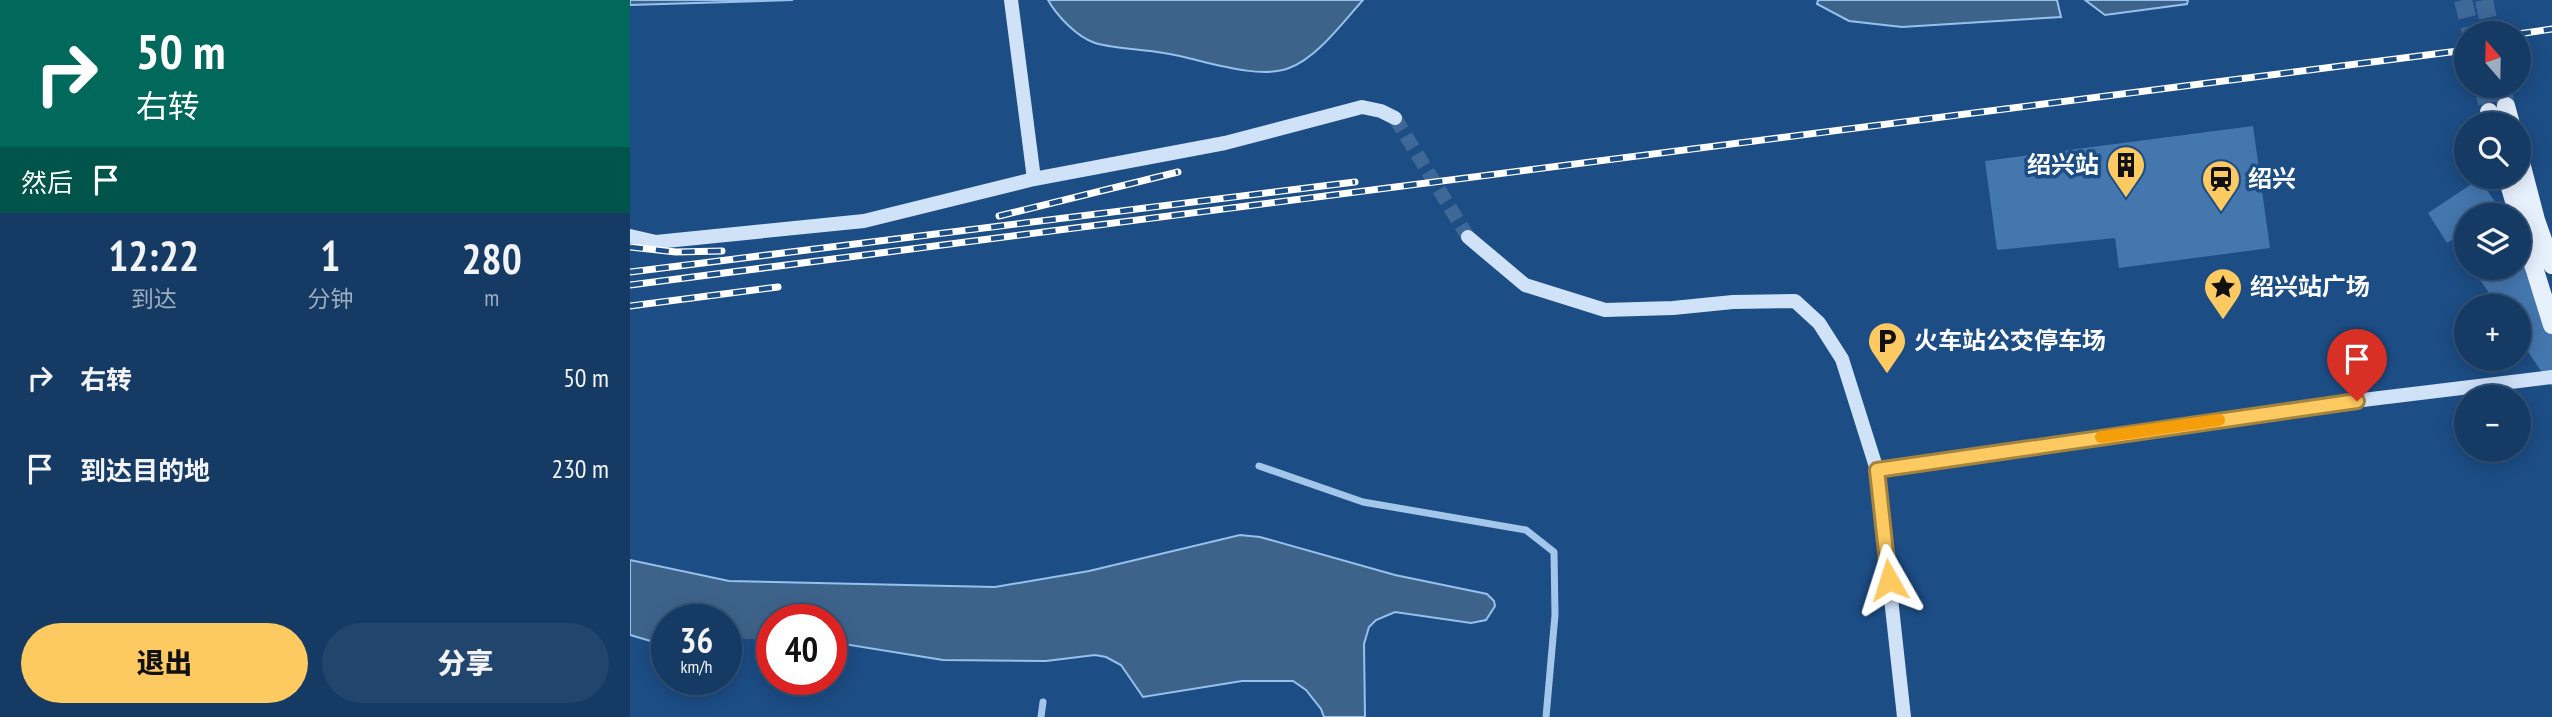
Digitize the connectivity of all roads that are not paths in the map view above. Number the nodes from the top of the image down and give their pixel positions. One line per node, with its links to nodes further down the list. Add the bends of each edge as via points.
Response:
1 (1011, 0): 5 (street)
2 (2506, 106): 3 (main road)
3 (2508, 112)
4 (1395, 118): 5 (street, via 1362,107 1224,143)
5 (1034, 179): 7 (street, via 864,221 656,242)
6 (2528, 189): 10 (main road)
7 (630, 236)
8 (1468, 237): 14 (street, via 1525,285 1605,310 1795,301 1819,323 1842,359)
9 (2531, 258): 11 (main road)
10 (2552, 265)
11 (2552, 325)
12 (2552, 377): 14 (street, via 2330,404)
13 (1259, 466): 17 (street, via 1363,502 1526,530 1554,552 1555,615)
14 (1877, 470): 18 (street)
15 (1043, 702): 16 (street)
16 (1041, 717)
17 (1546, 717)
18 (1904, 717)

